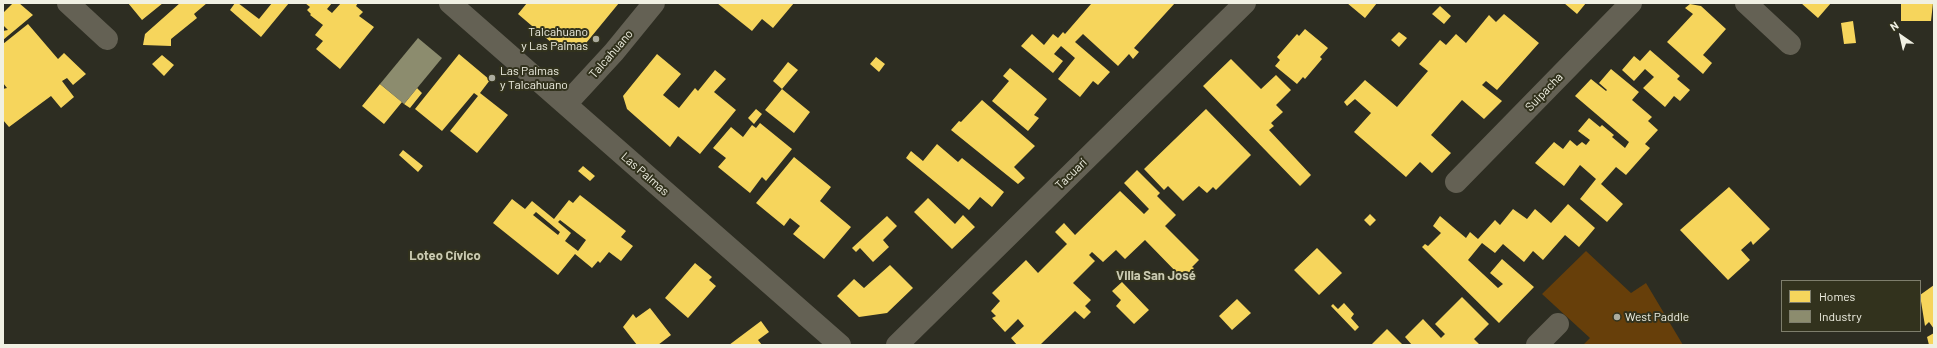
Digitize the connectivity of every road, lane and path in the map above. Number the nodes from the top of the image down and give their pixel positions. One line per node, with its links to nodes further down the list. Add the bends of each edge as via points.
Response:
1 (68, 3): 7 (street)
2 (450, 3): 9 (street, Las Palmas)
3 (654, 3): 9 (street, Talcahuano, via 614,52)
4 (1245, 3): 13 (street, Tacuarí)
5 (1631, 3): 10 (street, Suipacha)
6 (1746, 3): 8 (street)
7 (107, 39)
8 (1790, 44)
9 (566, 104): 12 (street, Las Palmas)
10 (1456, 182)
11 (1558, 324): 14 (street)
12 (840, 345)
13 (897, 345)
14 (1537, 345)

